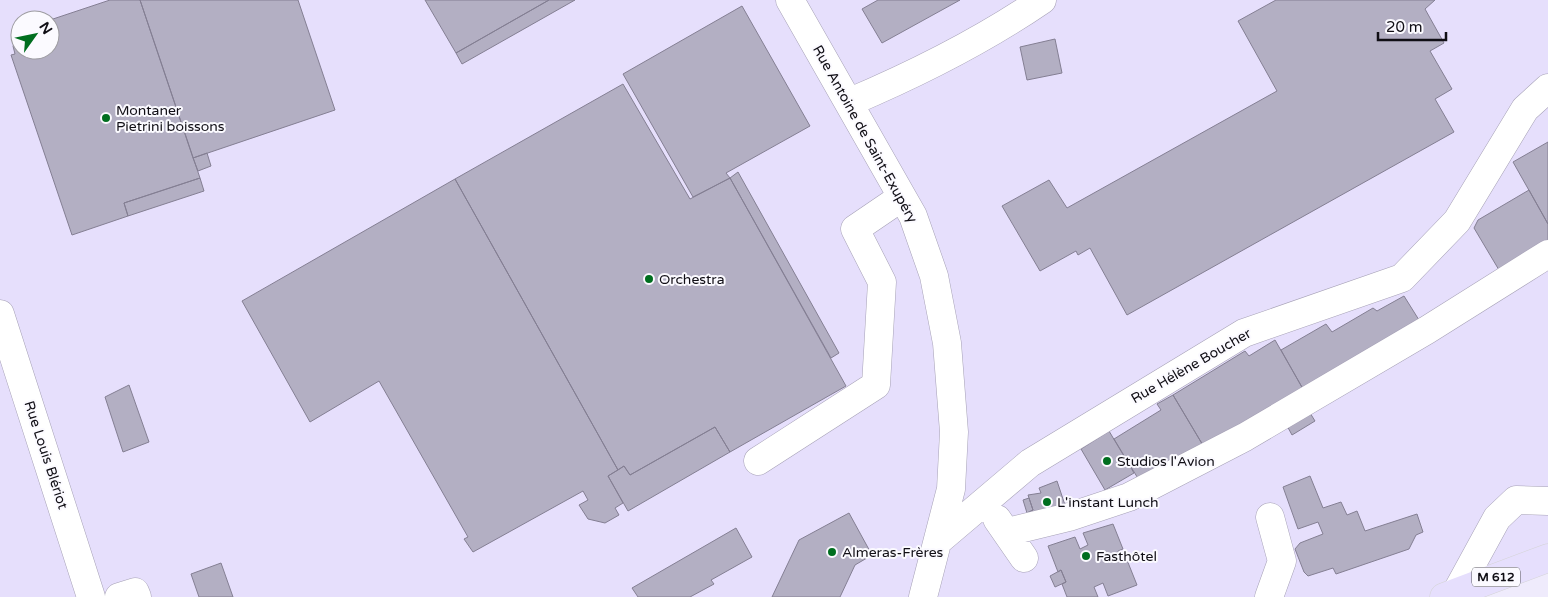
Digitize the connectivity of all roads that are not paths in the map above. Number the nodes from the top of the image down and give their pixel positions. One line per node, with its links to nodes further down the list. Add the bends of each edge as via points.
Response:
1 (790, 0): 4 (street, Rue Antoine de Saint-Exupéry)
2 (1042, 0): 4 (street, via 905,79)
3 (1548, 88): 10 (street, Rue Hélène Boucher, via 1525,109 1457,221 1402,278 1244,333 1030,463)
4 (850, 102): 5 (street, Rue Antoine de Saint-Exupéry)
5 (902, 197): 8 (street, via 855,229 882,282 876,385); 13 (street, Rue Antoine de Saint-Exupéry, via 913,216 934,276 953,392 950,489)
6 (1548, 254): 12 (street, via 1245,437 1129,497)
7 (0, 314): 17 (street, Rue Louis Blériot)
8 (758, 461)
9 (1548, 501): 16 (street, via 1516,500 1497,518)
10 (984, 502): 12 (street); 13 (street, Rue Hélène Boucher)
11 (1270, 516): 21 (street, via 1282,561)
12 (1007, 532): 14 (street)
13 (938, 541): 20 (street, Rue Antoine de Saint-Exupéry)
14 (1024, 558)
15 (1548, 558): 16 (main road, M 612)
16 (1450, 595)
17 (91, 597)
18 (119, 597): 19 (street, via 135,592)
19 (137, 597)
20 (923, 597)
21 (1269, 597)

